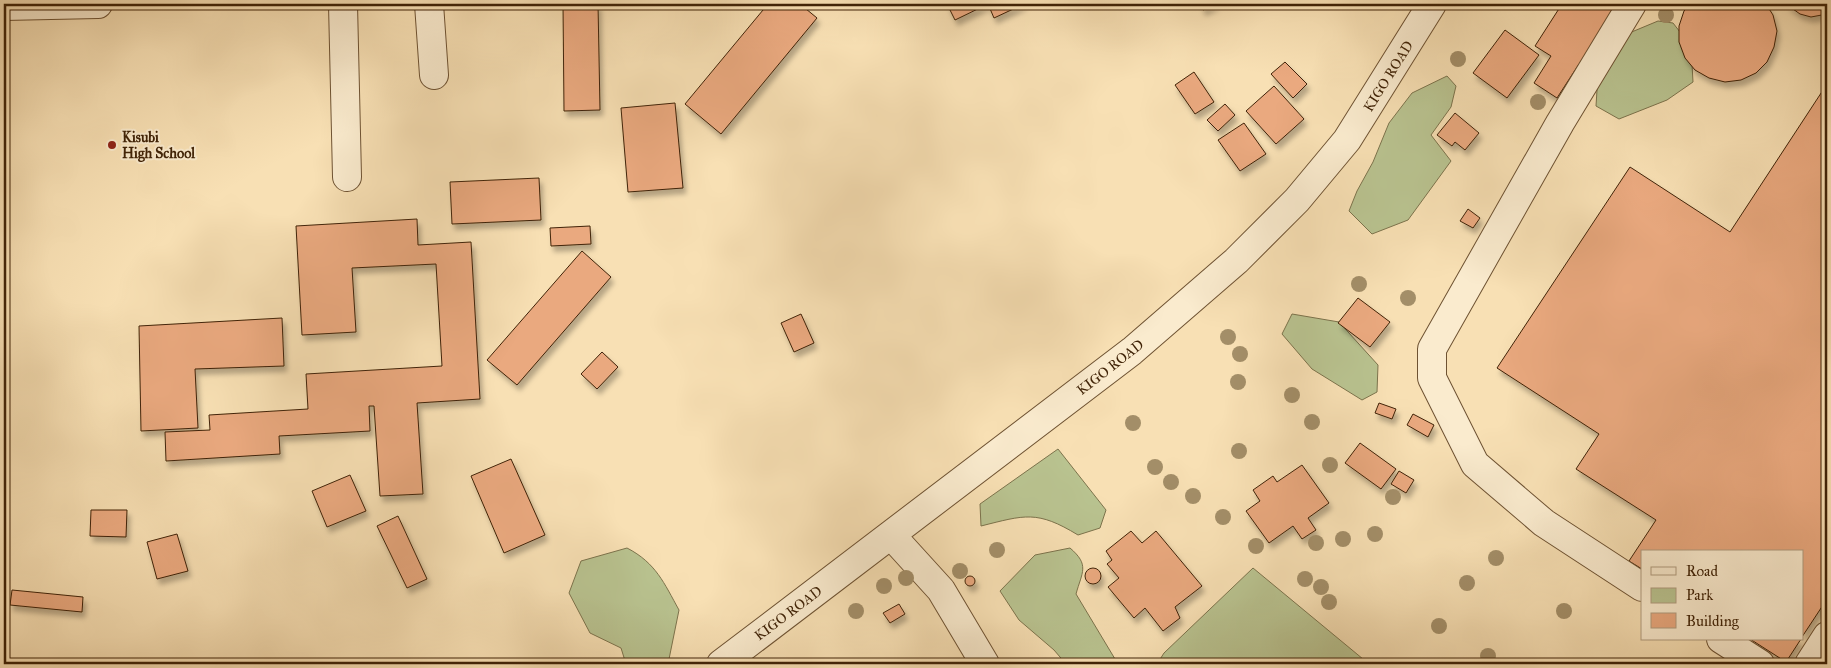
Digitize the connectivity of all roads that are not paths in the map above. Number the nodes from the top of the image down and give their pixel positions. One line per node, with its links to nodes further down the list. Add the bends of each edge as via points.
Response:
1 (98, 4): 6 (street)
2 (343, 4): 8 (street)
3 (429, 4): 7 (street)
4 (1432, 4): 9 (street, KIGO ROAD, via 1347,140 1297,200 1236,261 1132,351)
5 (1632, 4): 10 (street, via 1560,123 1432,349 1432,378 1475,464 1544,523)
6 (4, 6)
7 (434, 75)
8 (347, 178)
9 (891, 535): 13 (street, KIGO ROAD); 14 (street, via 941,590)
10 (1641, 587)
11 (1827, 636): 16 (street)
12 (1723, 640): 15 (street)
13 (721, 664)
14 (985, 664)
15 (1760, 664)
16 (1809, 664)

